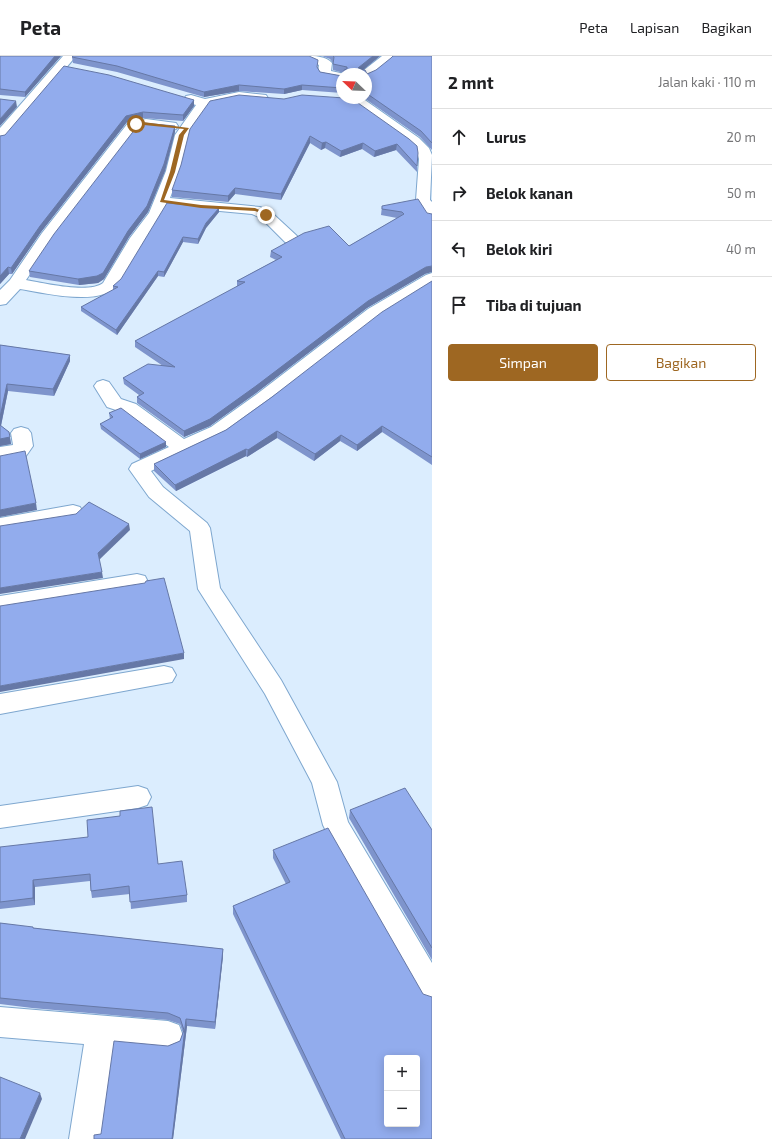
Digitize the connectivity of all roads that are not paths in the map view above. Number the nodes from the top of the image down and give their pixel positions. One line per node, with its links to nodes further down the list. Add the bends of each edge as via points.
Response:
1 (311, 56): 6 (street, via 326,63 326,74)
2 (389, 56): 5 (street)
3 (66, 61): 4 (street); 10 (street)
4 (76, 69)
5 (372, 69)
6 (336, 76)
7 (182, 97): 11 (street)
8 (272, 99): 11 (street, via 239,96)
9 (15, 101): 10 (street)
10 (30, 103): 14 (street)
11 (204, 103): 13 (street)
12 (355, 104): 16 (street, via 414,141 424,151 426,159 422,200)
13 (187, 128): 15 (street, via 182,135 173,172); 19 (street, via 143,123 133,126)
14 (0, 138)
15 (161, 201): 17 (street, via 255,210 266,215); 19 (street, via 156,213 106,289 80,292)
16 (432, 215)
17 (291, 239)
18 (432, 278): 23 (street, via 374,313 218,431)
19 (16, 282): 20 (street)
20 (0, 300)
21 (103, 386): 23 (street, via 114,403 129,408)
22 (21, 433): 24 (street, via 23,446 19,451)
23 (183, 448): 33 (street, via 138,469 156,492 200,528 209,589 273,686 324,782 336,824)
24 (0, 454)
25 (73, 512): 26 (street)
26 (0, 525)
27 (138, 582): 28 (street)
28 (0, 604)
29 (164, 675): 30 (street)
30 (0, 704)
31 (138, 797): 32 (street)
32 (0, 817)
33 (432, 990)
34 (0, 1022): 35 (street)
35 (102, 1030): 36 (street); 37 (street)
36 (168, 1036)
37 (85, 1139)

